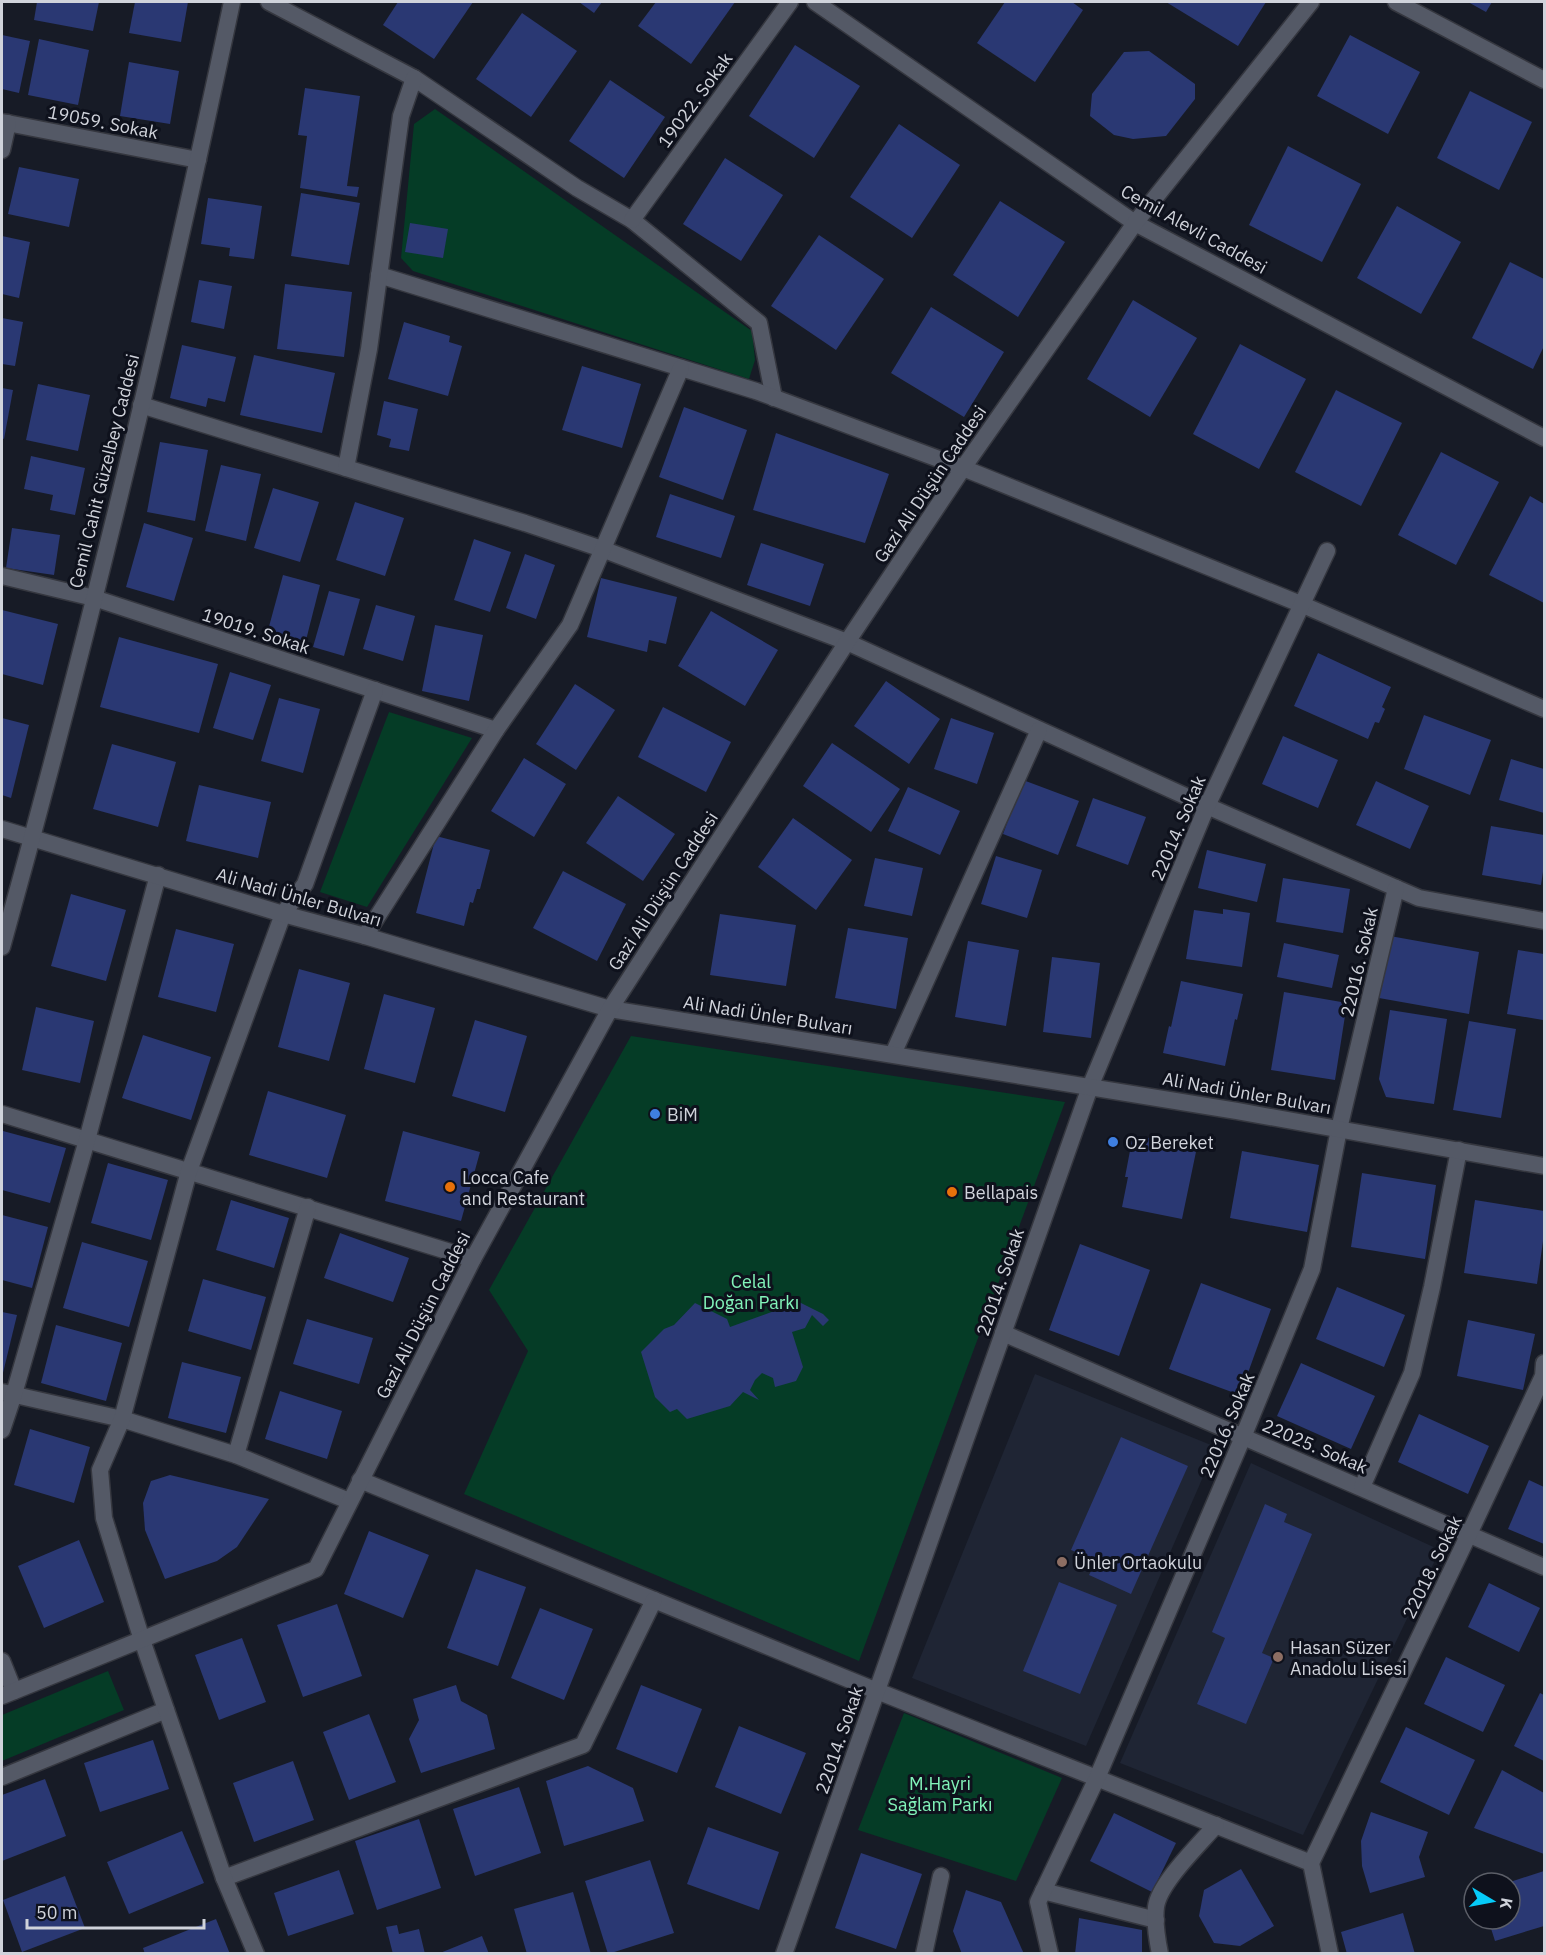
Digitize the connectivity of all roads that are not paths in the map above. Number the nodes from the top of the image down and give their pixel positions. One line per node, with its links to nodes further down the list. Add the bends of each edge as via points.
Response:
1 (232, 2): 11 (street, Cemil Cahit Güzelbey Caddesi)
2 (269, 2): 7 (street)
3 (790, 2): 12 (street, 19022. Sokak)
4 (815, 2): 13 (street, Cemil Alevli Caddesi)
5 (1311, 2): 13 (street, Gazi Ali Düşün Caddesi)
6 (1396, 2): 8 (street)
7 (414, 78): 12 (street, via 577,188); 14 (street, via 401,116)
8 (1545, 80)
9 (5, 123): 10 (street); 11 (street, 19059. Sokak)
10 (2, 150)
11 (198, 160): 17 (street, Cemil Cahit Güzelbey Caddesi)
12 (632, 220): 16 (street, via 759,323)
13 (1135, 223): 18 (street, Cemil Alevli Caddesi); 20 (street, Gazi Ali Düşün Caddesi)
14 (379, 275): 15 (street); 19 (street)
15 (681, 368): 16 (street); 21 (street)
16 (774, 398): 20 (street)
17 (141, 405): 19 (street); 24 (street, Cemil Cahit Güzelbey Caddesi)
18 (1545, 438)
19 (346, 468): 21 (street)
20 (963, 468): 25 (street); 26 (street, Gazi Ali Düşün Caddesi)
21 (602, 549): 26 (street); 29 (street, via 570,625)
22 (1327, 551): 25 (street, 22014. Sokak)
23 (2, 576): 24 (street, 19019. Sokak)
24 (94, 598): 27 (street, 19019. Sokak); 33 (street, Cemil Cahit Güzelbey Caddesi)
25 (1303, 605): 28 (street); 31 (street, 22014. Sokak)
26 (848, 642): 30 (street); 40 (street, Gazi Ali Düşün Caddesi)
27 (375, 690): 29 (street, 19019. Sokak); 36 (street, via 305,884)
28 (1545, 709)
29 (496, 730): 38 (street)
30 (1039, 730): 31 (street); 41 (street)
31 (1207, 806): 35 (street); 42 (street, 22014. Sokak)
32 (2, 829): 33 (street, Ali Nadi Ünler Bulvarı)
33 (32, 838): 34 (street, Ali Nadi Ünler Bulvarı); 39 (street, Cemil Cahit Güzelbey Caddesi)
34 (158, 875): 36 (street, Ali Nadi Ünler Bulvarı); 45 (street)
35 (1396, 888): 37 (street, via 1419,898); 44 (street, 22016. Sokak)
36 (283, 914): 38 (street, Ali Nadi Ünler Bulvarı); 48 (street)
37 (1545, 921)
38 (365, 936): 40 (street, Ali Nadi Ünler Bulvarı)
39 (2, 947)
40 (610, 1009): 41 (street, Ali Nadi Ünler Bulvarı); 50 (street, Gazi Ali Düşün Caddesi)
41 (893, 1054): 42 (street, Ali Nadi Ünler Bulvarı)
42 (1090, 1087): 44 (street, Ali Nadi Ünler Bulvarı); 51 (street, 22014. Sokak)
43 (2, 1114): 45 (street)
44 (1339, 1129): 46 (street, Ali Nadi Ünler Bulvarı); 56 (street, 22016. Sokak, via 1312,1269)
45 (87, 1140): 48 (street); 53 (street)
46 (1459, 1150): 47 (street, Ali Nadi Ünler Bulvarı); 59 (street, via 1412,1373)
47 (1545, 1166)
48 (189, 1171): 49 (street); 54 (street)
49 (308, 1208): 50 (street); 57 (street)
50 (473, 1259): 58 (street, Gazi Ali Düşün Caddesi)
51 (1003, 1333): 56 (street, 22025. Sokak); 66 (street, 22014. Sokak)
52 (1545, 1364): 61 (street, 22018. Sokak, via 1543,1376)
53 (8, 1393): 54 (street); 55 (street)
54 (122, 1419): 57 (street); 64 (street, via 100,1470 104,1518)
55 (2, 1430)
56 (1243, 1437): 59 (street, 22025. Sokak); 70 (street, 22016. Sokak)
57 (236, 1455): 60 (street)
58 (360, 1480): 60 (street, Gazi Ali Düşün Caddesi); 63 (street)
59 (1362, 1487): 61 (street, 22025. Sokak)
60 (349, 1501): 64 (street, Gazi Ali Düşün Caddesi, via 316,1569)
61 (1469, 1534): 62 (street, 22025. Sokak); 72 (street, 22018. Sokak)
62 (1545, 1567)
63 (654, 1600): 66 (street); 74 (street, via 583,1745)
64 (142, 1640): 67 (street, Gazi Ali Düşün Caddesi); 68 (street)
65 (2, 1661): 67 (street)
66 (877, 1691): 70 (street); 78 (street, 22014. Sokak)
67 (8, 1694)
68 (166, 1710): 69 (street); 74 (street)
69 (2, 1777)
70 (1097, 1778): 71 (street); 75 (street, 22016. Sokak)
71 (1216, 1825): 72 (street); 76 (street, via 1170,1879 1156,1906)
72 (1311, 1863): 82 (street)
73 (941, 1876): 79 (street)
74 (224, 1878): 77 (street)
75 (1043, 1891): 76 (street); 80 (street, 22016. Sokak, via 1038,1902)
76 (1156, 1920): 81 (street)
77 (256, 1953)
78 (784, 1953)
79 (924, 1953)
80 (1050, 1953)
81 (1160, 1953)
82 (1330, 1953)

